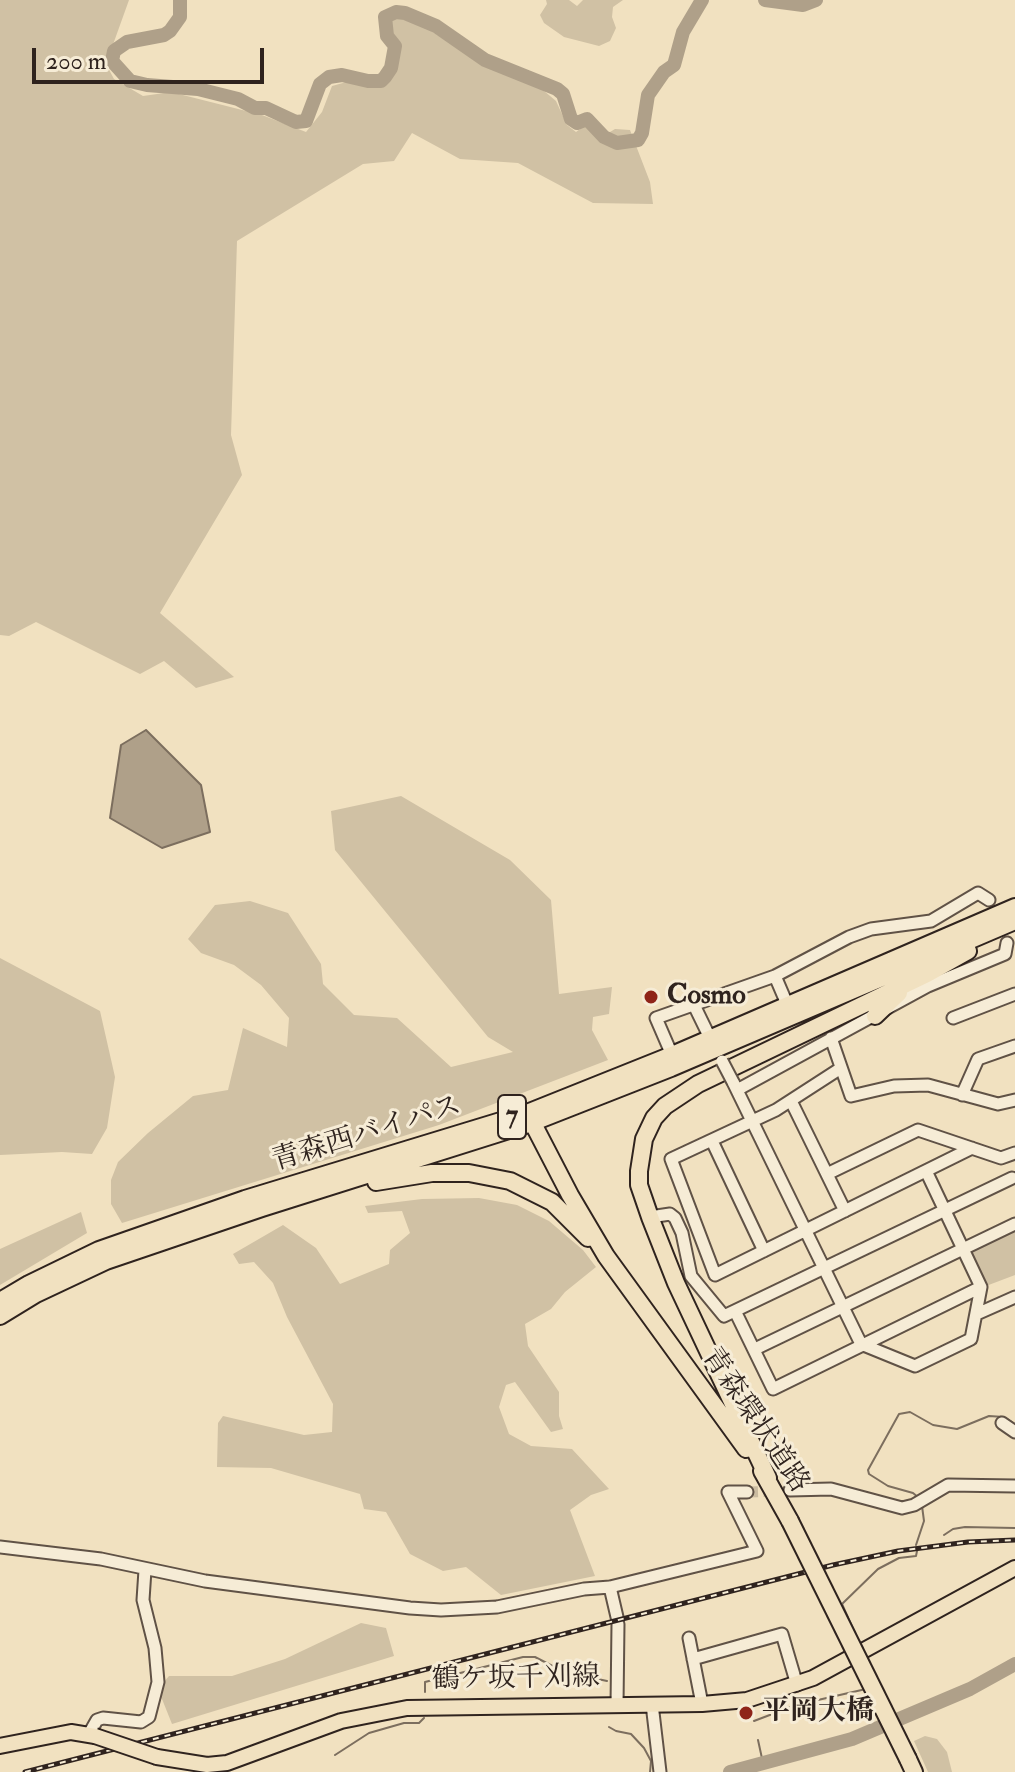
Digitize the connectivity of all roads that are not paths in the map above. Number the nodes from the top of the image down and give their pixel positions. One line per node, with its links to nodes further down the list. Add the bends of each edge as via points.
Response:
1 (989, 900): 6 (street, via 978,893 931,921 871,929)
2 (1015, 907): 9 (highway, 青森西バイパス / 7)
3 (1015, 923): 5 (highway); 14 (highway, 青森西バイパス / 7)
4 (1007, 943): 10 (street, via 1005,954 928,986)
5 (927, 974): 10 (highway); 33 (highway, via 698,1084 665,1106 654,1118 641,1153 639,1185)
6 (775, 976): 8 (street); 9 (street)
7 (1015, 994): 11 (street)
8 (693, 1003): 14 (street); 15 (street, via 656,1018)
9 (787, 1004): 14 (highway, 青森西バイパス / 7)
10 (875, 1016): 12 (street)
11 (953, 1018)
12 (831, 1038): 16 (street); 17 (street)
13 (1015, 1046): 18 (street, via 978,1059)
14 (716, 1049): 15 (highway, 青森西バイパス / 7); 17 (street, bridge); 21 (highway, 青森西バイパス / 7)
15 (672, 1055): 21 (highway, 青森西バイパス / 7)
16 (841, 1068): 18 (street, via 851,1096 928,1085); 20 (street)
17 (735, 1086): 22 (street)
18 (962, 1095): 19 (street, via 998,1104)
19 (1015, 1100)
20 (791, 1101): 22 (street); 28 (street)
21 (529, 1118): 30 (highway, 青森西バイパス / 7); 38 (highway, 青森環状道路 / 7); 42 (highway, 青森西バイパス / 7, via 245,1199 99,1250)
22 (750, 1121): 23 (street); 35 (street)
23 (712, 1141): 37 (street); 37 (street, via 671,1159 715,1275)
24 (972, 1148): 26 (street); 27 (street); 28 (street, via 918,1130)
25 (1015, 1153): 26 (street)
26 (1001, 1158): 29 (street)
27 (927, 1173): 31 (street); 32 (street)
28 (827, 1174): 32 (street)
29 (1013, 1181): 31 (street)
30 (262, 1208): 38 (highway, via 388,1179 469,1173 510,1181 552,1202); 46 (highway, 青森西バイパス / 7, via 106,1261)
31 (945, 1210): 36 (street); 39 (street)
32 (845, 1211): 35 (street)
33 (650, 1217): 44 (street, via 675,1218 691,1276 724,1316); 51 (highway)
34 (1015, 1224): 36 (street)
35 (805, 1231): 37 (street); 39 (street)
36 (963, 1249): 40 (street); 43 (street)
37 (764, 1251)
38 (606, 1256): 51 (highway, 青森環状道路 / 7)
39 (823, 1270): 43 (street); 44 (street)
40 (981, 1287): 45 (street); 47 (street)
41 (1015, 1297): 45 (street)
42 (0, 1301)
43 (841, 1308): 47 (street); 48 (street)
44 (735, 1311): 48 (street)
45 (979, 1313): 47 (street, via 971,1339 915,1366)
46 (0, 1316)
47 (861, 1344): 48 (street, via 773,1389)
48 (755, 1349)
49 (1002, 1423): 50 (street)
50 (1015, 1432)
51 (768, 1478): 67 (highway, 青森環状道路 / 7, bridge)
52 (1015, 1486): 53 (street, via 948,1485 902,1508 831,1489)
53 (790, 1490)
54 (747, 1492): 58 (street, via 728,1492 757,1551)
55 (0, 1547): 57 (street)
56 (1015, 1568): 61 (main road, 鶴ケ坂千刈線)
57 (145, 1570): 58 (street, via 441,1610 497,1607); 65 (street, via 143,1600 158,1682 149,1717 141,1722 103,1718)
58 (610, 1587): 64 (street, via 617,1620)
59 (689, 1638): 60 (street)
60 (693, 1659): 61 (street, via 782,1634); 63 (street)
61 (797, 1685): 63 (main road, 鶴ケ坂千刈線, via 747,1700)
62 (652, 1704): 63 (main road, 鶴ケ坂千刈線); 64 (main road, 鶴ケ坂千刈線); 68 (street)
63 (702, 1704)
64 (617, 1705): 65 (main road, 鶴ケ坂千刈線, bridge, via 407,1708 341,1721 227,1763 207,1765 157,1757)
65 (92, 1735): 66 (main road, 鶴ケ坂千刈線, via 71,1732)
66 (0, 1746)
67 (911, 1766)
68 (659, 1768)

